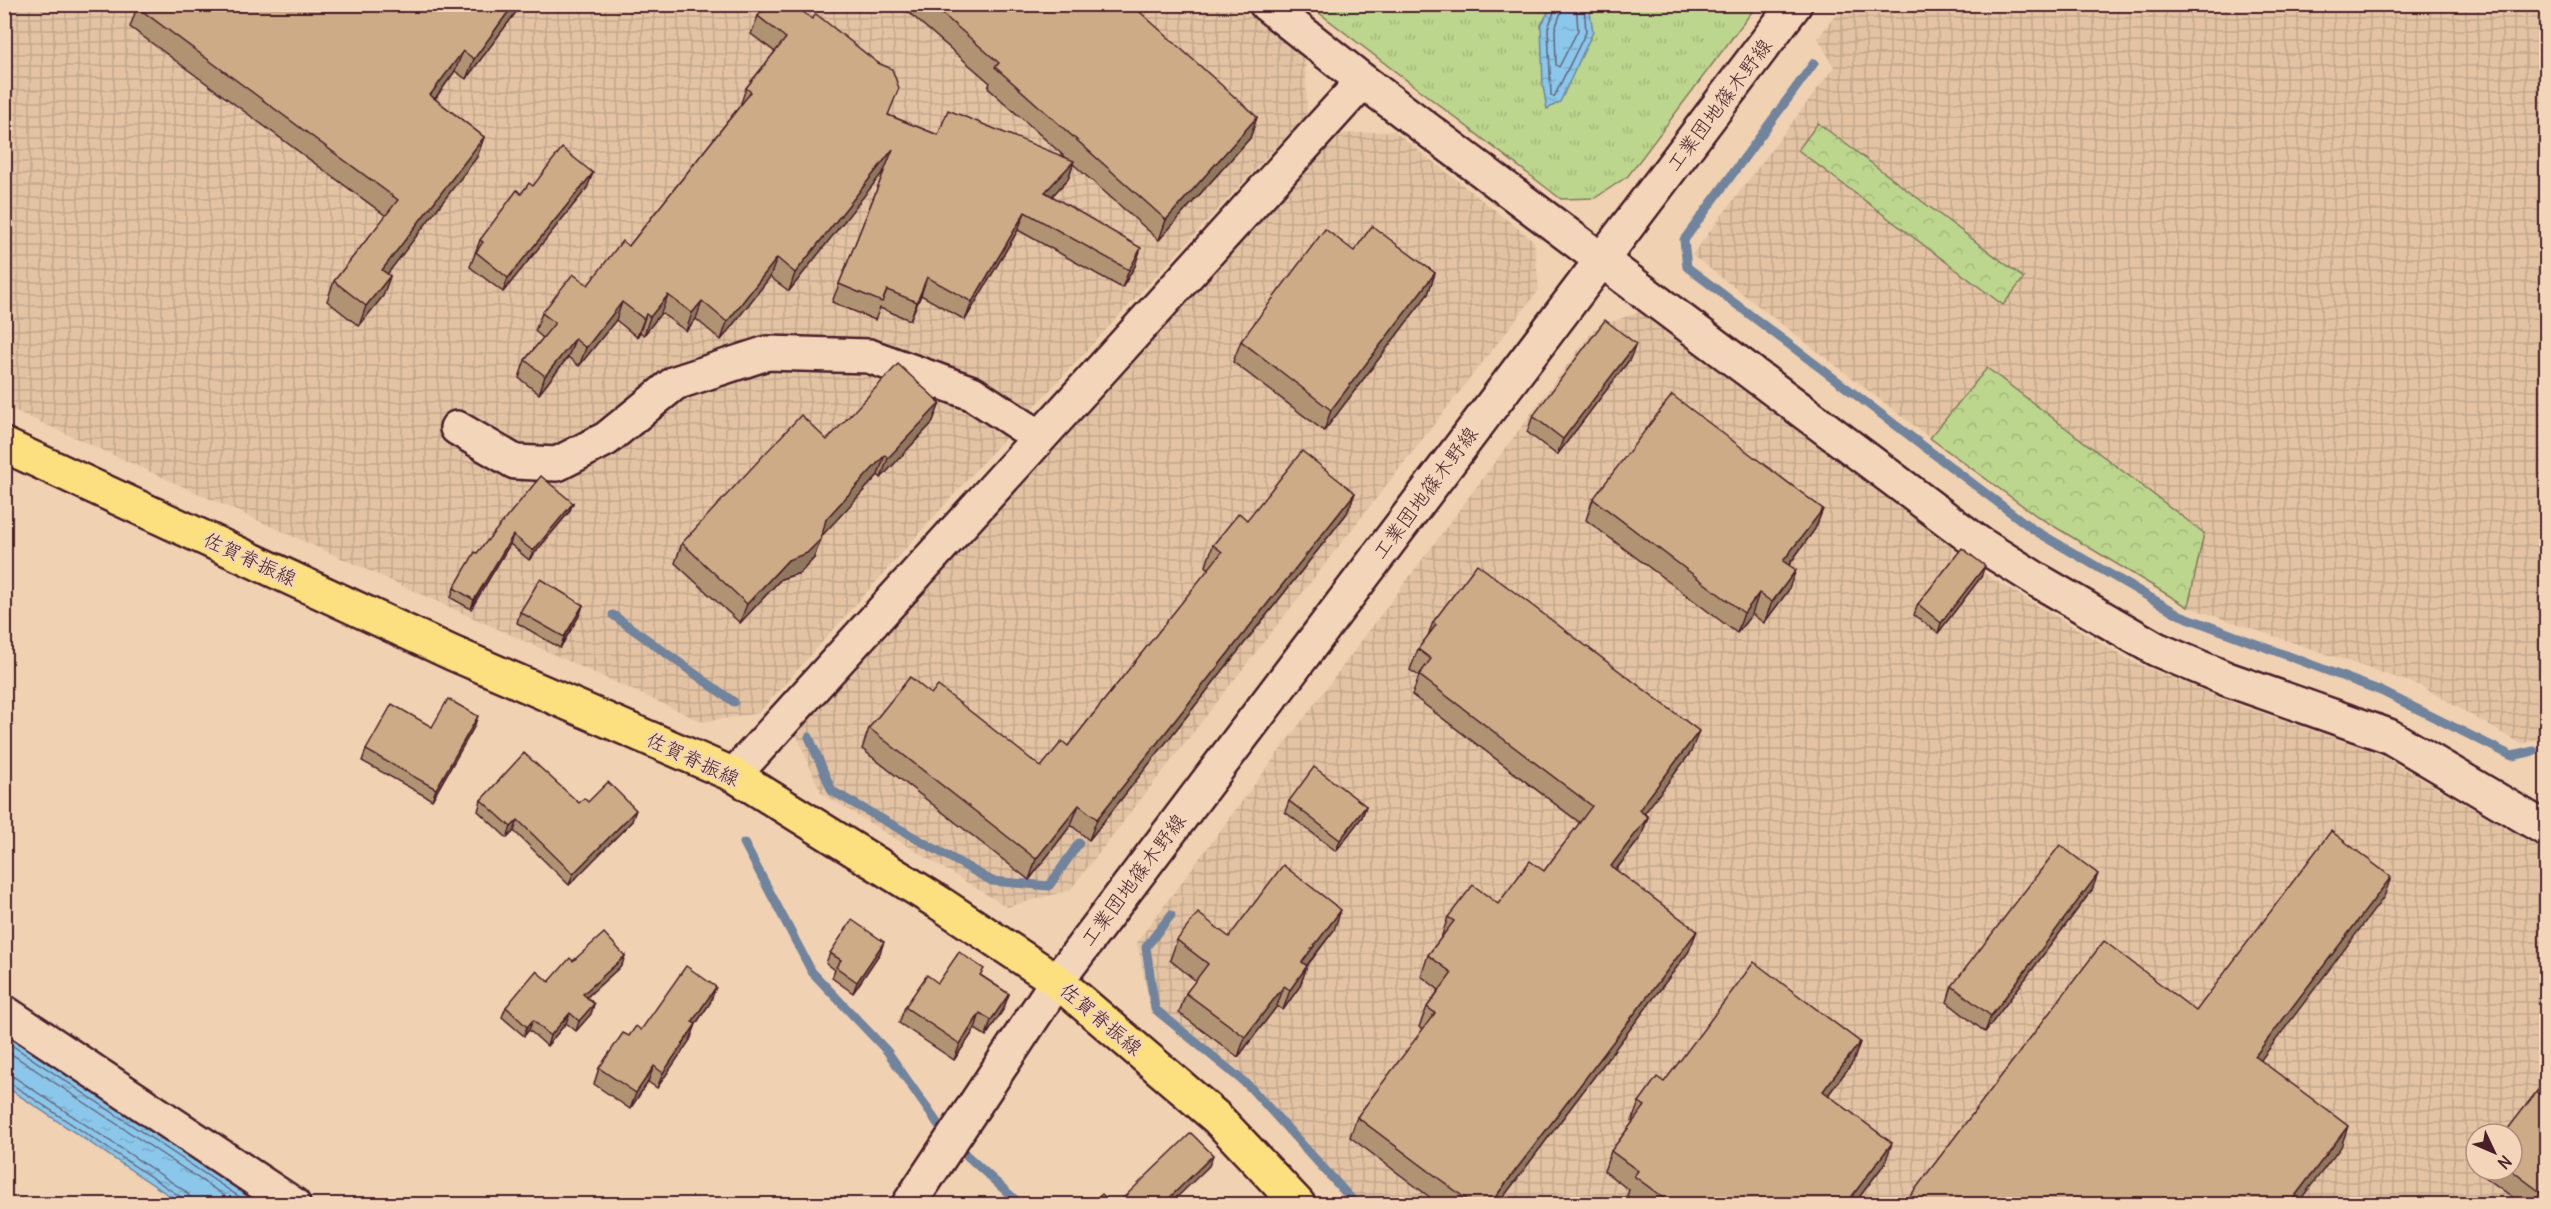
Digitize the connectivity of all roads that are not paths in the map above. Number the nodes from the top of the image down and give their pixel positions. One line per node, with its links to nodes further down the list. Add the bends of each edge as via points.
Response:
1 (1266, 4): 3 (street)
2 (1795, 4): 4 (street, 工業団地篠木野線)
3 (1363, 81): 4 (street); 6 (street)
4 (1600, 260): 9 (street, via 1977,542 2039,581 2156,649 2227,679 2389,736); 10 (street, 工業団地篠木野線)
5 (457, 429): 6 (street, via 515,462 557,464 606,439 675,383 767,353 868,356 972,393)
6 (1039, 437): 8 (street)
7 (4, 445): 8 (main road, 佐賀脊振線, via 452,653)
8 (734, 775): 10 (main road, 佐賀脊振線)
9 (2547, 829)
10 (1057, 981): 13 (street, 工業団地篠木野線); 14 (main road, 佐賀脊振線, via 1217,1118)
11 (4, 1012): 12 (street)
12 (293, 1204)
13 (909, 1204)
14 (1298, 1204)

